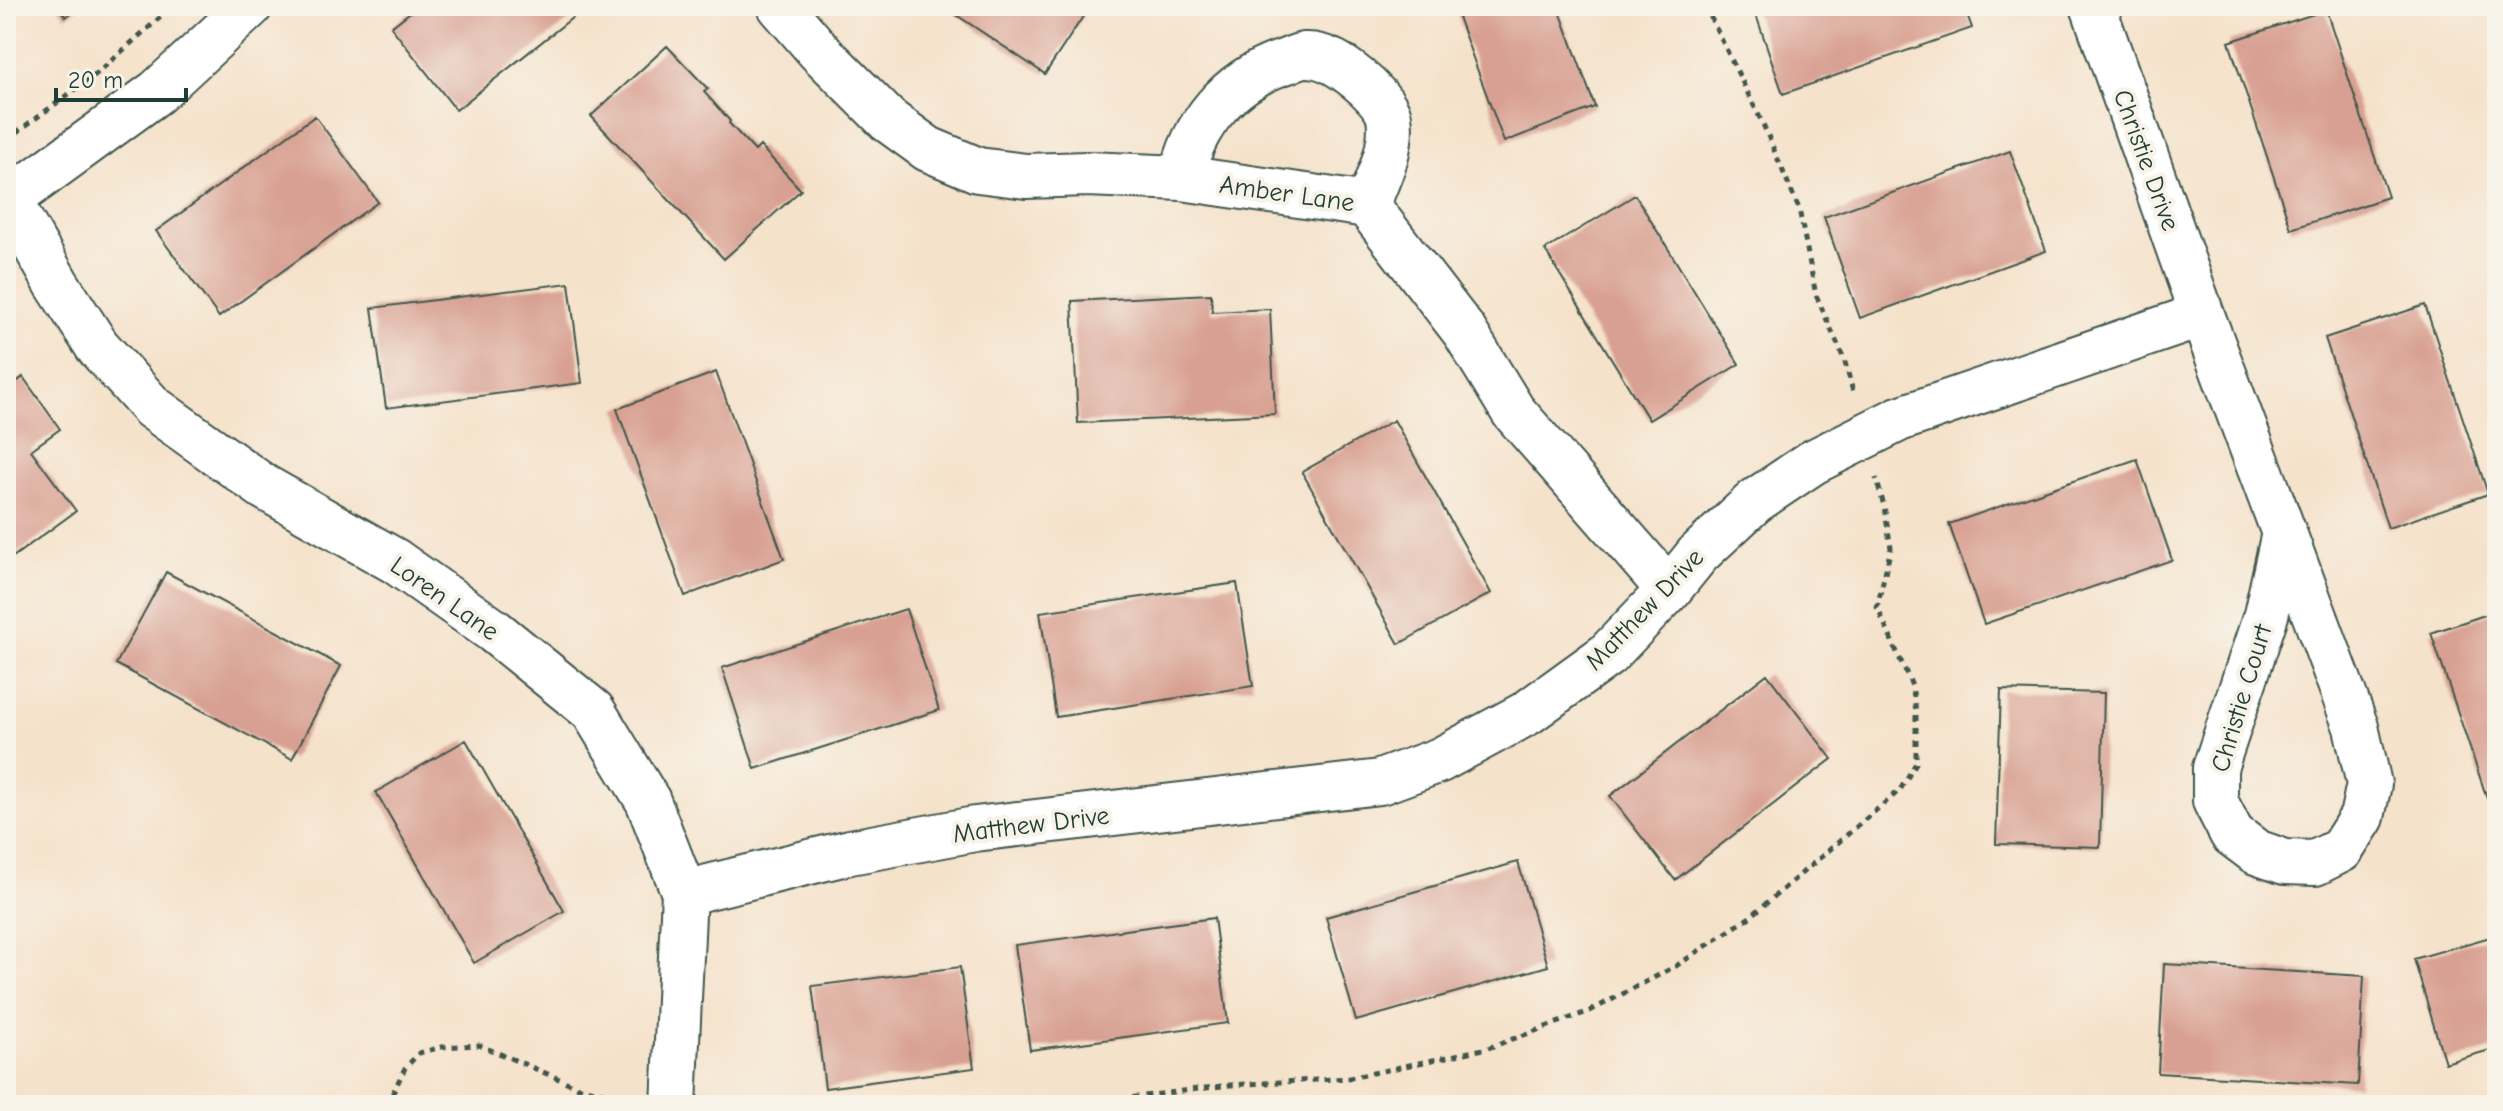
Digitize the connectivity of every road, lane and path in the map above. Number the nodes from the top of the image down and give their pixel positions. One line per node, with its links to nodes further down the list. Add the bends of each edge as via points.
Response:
1 (173, 6): 6 (path, via 95,75)
2 (250, 6): 8 (street, via 157,92)
3 (780, 6): 7 (street, Amber Lane, via 888,120 928,149 978,170 1026,176)
4 (1705, 6): 11 (path, via 1799,209 1816,295 1844,359)
5 (2093, 6): 10 (street, Christie Drive)
6 (6, 140)
7 (1182, 178): 9 (street, Amber Lane); 9 (street, via 1201,125 1231,91 1270,67 1304,55 1337,62 1368,87 1389,115 1387,156)
8 (8, 201): 14 (street, Loren Lane, via 97,346 152,407 264,487 395,561 593,711 648,801)
9 (1367, 205): 13 (street, Amber Lane, via 1464,331 1513,411)
10 (2202, 315): 11 (street, Matthew Drive); 12 (street, Christie Court)
11 (1864, 434): 13 (street, Matthew Drive, via 1755,501 1698,554); 17 (path, via 1891,548 1877,607 1912,686 1917,734 1916,763 1900,790 1852,833 1750,917 1676,966 1590,1011 1488,1048 1350,1078 1230,1085)
12 (2284, 533): 12 (street, Christie Court, via 2356,727 2369,784 2362,817 2341,850 2315,863 2285,862 2256,852 2232,834 2215,801 2215,768 2266,615)
13 (1669, 590): 14 (street, Matthew Drive, via 1607,655 1527,713 1440,760 1380,782 975,829 850,852)
14 (684, 893): 15 (street, Loren Lane)
15 (674, 1104): 16 (path, via 583,1089 479,1045 419,1053 405,1068)
16 (387, 1105)
17 (1073, 1105)

